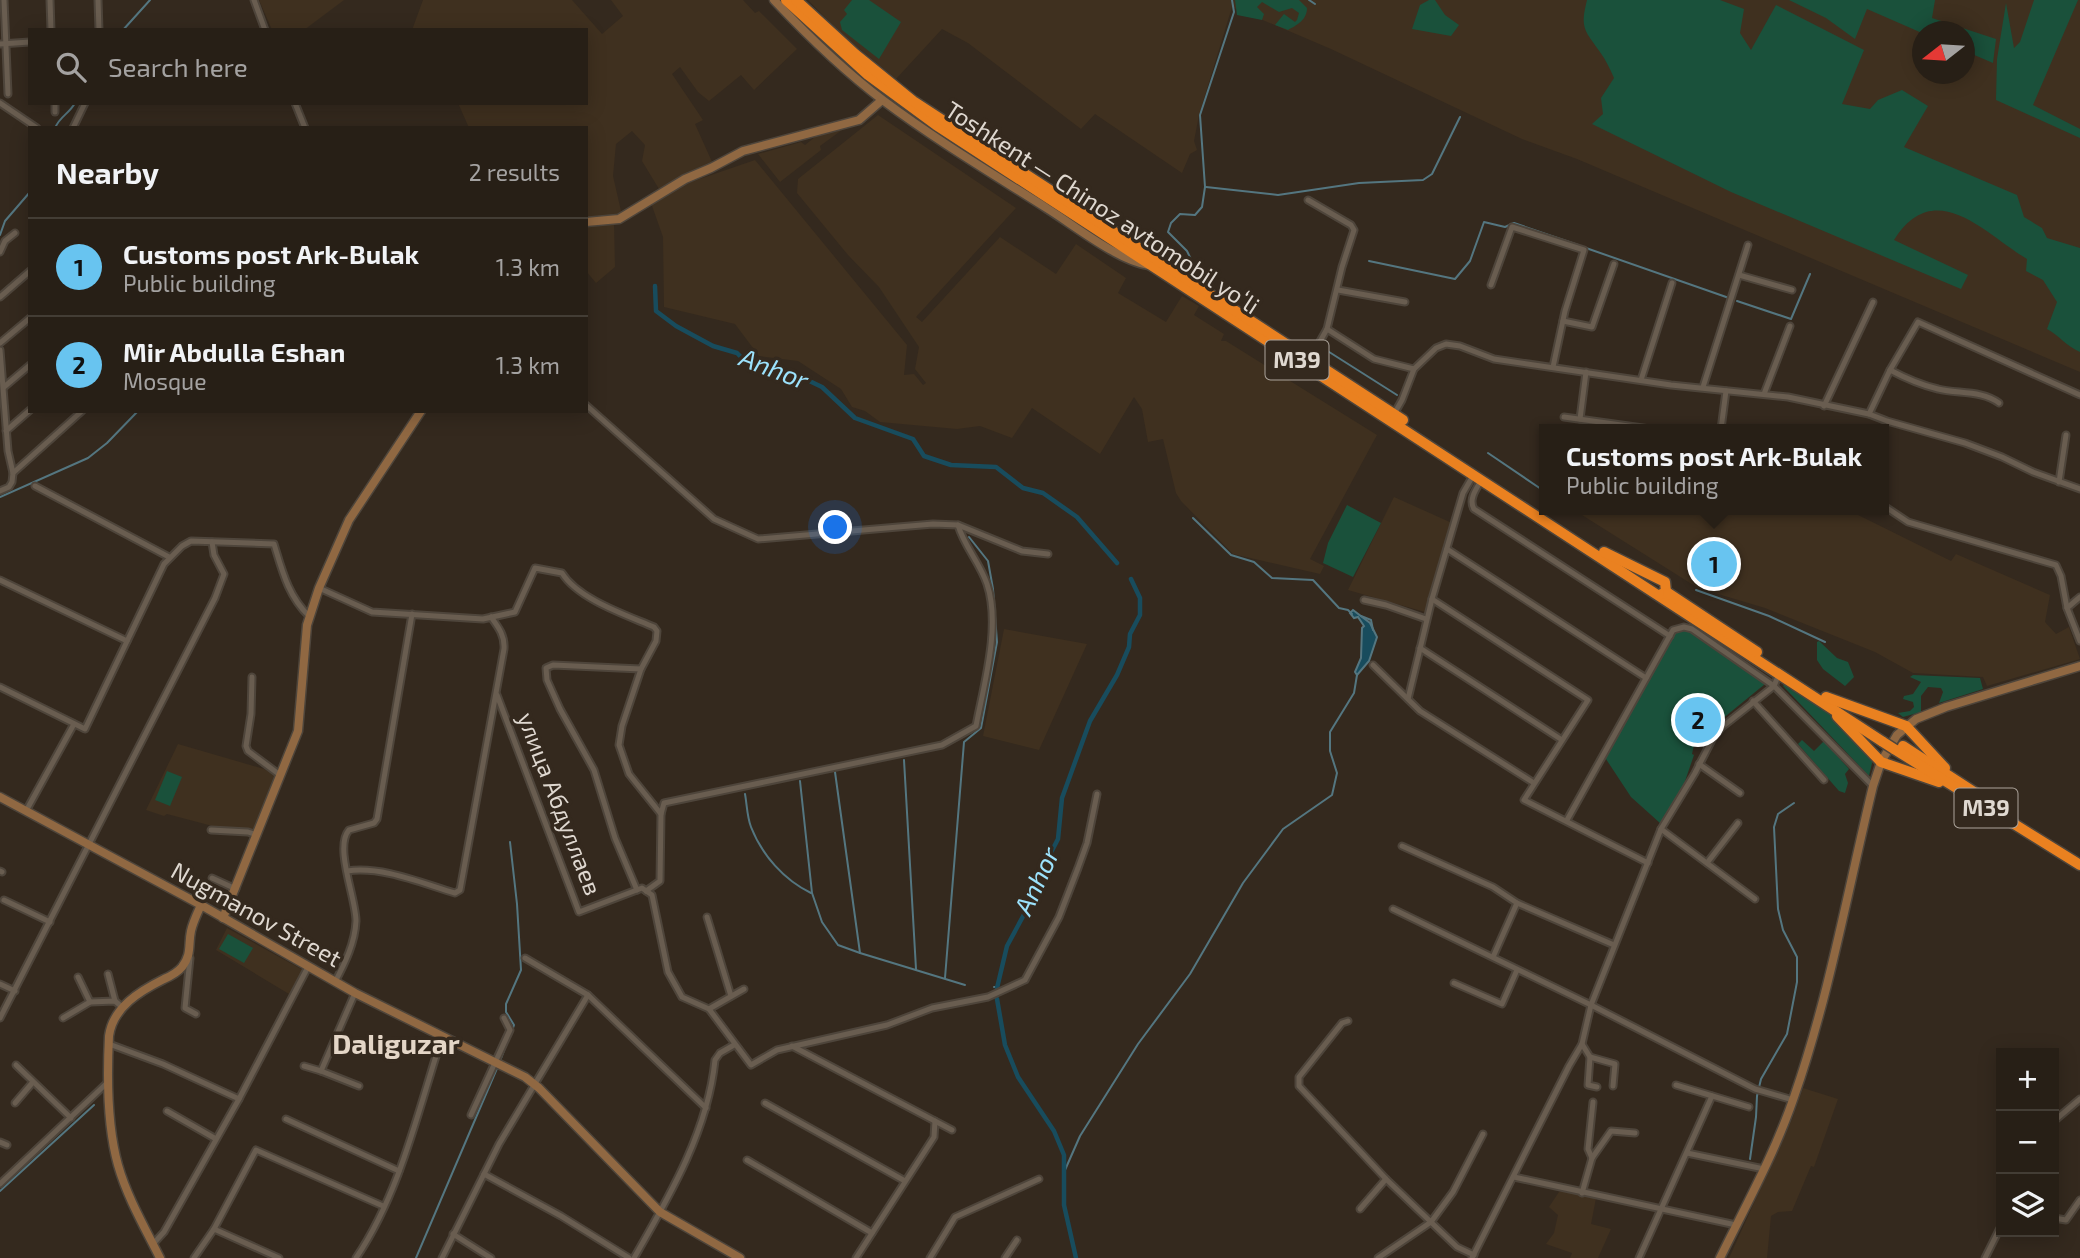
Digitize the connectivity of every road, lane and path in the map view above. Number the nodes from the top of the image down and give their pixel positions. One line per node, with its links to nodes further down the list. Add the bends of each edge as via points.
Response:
1 (4, 0): 12 (street)
2 (50, 0): 8 (street)
3 (98, 0): 9 (street)
4 (254, 0): 10 (street)
5 (774, 0): 15 (street, M39)
6 (786, 0): 13 (highway, Toshkent — Chinoz avtomobil yoʻli / M39)
7 (796, 0): 27 (highway, Toshkent — Chinoz avtomobil yoʻli / M39, via 913,100)
8 (51, 28)
9 (99, 28)
10 (264, 28)
11 (28, 42): 12 (street)
12 (3, 43): 14 (street)
13 (883, 86): 15 (highway); 24 (highway, Toshkent — Chinoz avtomobil yoʻli / M39)
14 (8, 94)
15 (882, 100): 25 (street, M39); 28 (street, via 859,120 743,151 619,219)
16 (0, 103): 21 (street)
17 (55, 105): 20 (street)
18 (84, 105): 22 (street)
19 (296, 105): 23 (street)
20 (55, 112)
21 (34, 126)
22 (74, 126)
23 (304, 126)
24 (981, 154): 25 (highway); 27 (highway, Toshkent — Chinoz avtomobil yoʻli / M39)
25 (980, 166): 27 (street, M39)
26 (1308, 200): 37 (street, via 1354,230)
27 (1054, 202): 48 (highway, Toshkent — Chinoz avtomobil yoʻli / M39); 80 (highway, Toshkent — Chinoz avtomobil yoʻli / M39)
28 (588, 222)
29 (15, 233): 31 (street)
30 (1748, 245): 34 (street)
31 (0, 253)
32 (1614, 264): 43 (street, via 1592,327)
33 (28, 273): 39 (street)
34 (1739, 275): 38 (street); 56 (street)
35 (1672, 283): 54 (street)
36 (1491, 285): 43 (street, via 1512,227 1581,248 1584,254)
37 (1338, 290): 40 (street); 45 (street)
38 (1792, 290)
39 (0, 297)
40 (1405, 302)
41 (1873, 302): 61 (street)
42 (28, 320): 46 (street)
43 (1563, 321): 50 (street)
44 (1790, 326): 58 (street)
45 (1327, 330): 48 (street); 51 (street, via 1374,359)
46 (0, 343)
47 (0, 350): 55 (street)
48 (1310, 359): 67 (highway, Toshkent — Chinoz avtomobil yoʻli / M39)
49 (28, 366): 55 (street)
50 (1553, 367): 51 (street, via 1494,359 1446,344); 53 (street)
51 (1414, 369): 67 (street)
52 (1890, 370): 59 (street, via 1918,322); 60 (street, via 1939,389 1992,397); 68 (street)
53 (1586, 372): 54 (street); 70 (street)
54 (1641, 380): 56 (street)
55 (2, 382): 66 (street)
56 (1703, 387): 57 (street)
57 (1726, 391): 58 (street); 73 (street)
58 (1764, 394): 61 (street)
59 (2080, 395)
60 (1999, 403)
61 (1824, 406): 68 (street)
62 (588, 407): 88 (street, via 714,519 758,539)
63 (28, 413): 75 (street)
64 (80, 413): 79 (street)
65 (420, 413): 94 (street, via 349,520)
66 (3, 414): 75 (street)
67 (1394, 414): 85 (highway, Toshkent — Chinoz avtomobil yoʻli / M39)
68 (1868, 414): 71 (street)
69 (1564, 418): 70 (street)
70 (1580, 419): 72 (street)
71 (1887, 421): 74 (street); 81 (street, via 1965,443)
72 (1615, 424)
73 (1722, 424)
74 (1886, 424)
75 (6, 431): 77 (street)
76 (2066, 435): 81 (street)
77 (10, 458): 78 (street); 79 (street)
78 (0, 459)
79 (13, 473): 84 (street, via 9,487)
80 (1478, 477): 90 (street, via 1463,494); 95 (highway, Toshkent — Chinoz avtomobil yoʻli / M39); 105 (street, via 1471,501 1474,509)
81 (2059, 482): 83 (street)
82 (35, 486): 92 (street)
83 (2080, 489)
84 (0, 491)
85 (1539, 509)
86 (1889, 509): 99 (street, via 1908,522 2056,565)
87 (1548, 515): 95 (highway, Toshkent — Chinoz avtomobil yoʻli / M39, via 1604,552 1665,582)
88 (958, 525): 91 (street, via 1022,551); 135 (street, via 988,585 990,602 991,639 976,726 942,745 664,803)
89 (212, 542): 92 (street, via 187,542); 101 (street, via 274,544 286,584); 141 (street, via 223,574 215,598)
90 (1447, 549): 97 (street); 114 (street)
91 (1048, 554)
92 (169, 557): 106 (street)
93 (0, 580): 106 (street)
94 (319, 589): 100 (street, via 372,612); 101 (street)
95 (1657, 590): 104 (highway, Toshkent — Chinoz avtomobil yoʻli / M39); 119 (highway, Toshkent — Chinoz avtomobil yoʻli / M39)
96 (2080, 597): 99 (street)
97 (1432, 599): 103 (street); 123 (street, via 1588,700)
98 (1364, 600): 103 (street)
99 (2067, 608): 107 (street)
100 (412, 614): 102 (street); 147 (street, via 377,818 346,833)
101 (309, 616): 126 (street, via 299,725)
102 (491, 617): 111 (street, via 518,609 534,568 561,572 584,593 654,627 656,641); 117 (street, via 505,642)
103 (1426, 619): 108 (street)
104 (1695, 626): 105 (street, via 1673,630); 112 (highway, Toshkent — Chinoz avtomobil yoʻli / M39); 115 (street)
105 (1670, 636): 114 (street)
106 (127, 641): 121 (street, via 85,729)
107 (2080, 641)
108 (1420, 648): 118 (street); 123 (street)
109 (1373, 665): 118 (street)
110 (2080, 666): 122 (street)
111 (641, 669): 135 (street, via 619,745 629,774); 150 (street, via 546,668 560,709 594,770)
112 (1779, 673): 115 (street); 119 (highway, Toshkent — Chinoz avtomobil yoʻli / M39)
113 (253, 677): 126 (street, via 246,746)
114 (1646, 678): 136 (street)
115 (1774, 686): 120 (street); 129 (street)
116 (0, 687): 121 (street)
117 (497, 695): 147 (street, via 460,890 455,893 361,869); 150 (street, улица Абдуллаев, via 579,912)
118 (1408, 699): 128 (street)
119 (1824, 699): 122 (highway); 124 (highway); 130 (highway, Toshkent — Chinoz avtomobil yoʻli / M39, bridge)
120 (1753, 701): 125 (street, via 1722,727); 127 (street)
121 (74, 724): 134 (street)
122 (1903, 725): 124 (street); 130 (highway)
123 (1562, 740): 128 (street)
124 (1881, 762): 129 (street); 130 (highway)
125 (1699, 764): 131 (street); 138 (street)
126 (280, 775): 140 (street)
127 (1824, 780)
128 (1534, 783): 136 (street, via 1525,802)
129 (1873, 786): 206 (street)
130 (1966, 791): 143 (highway, Toshkent — Chinoz avtomobil yoʻli / M39); 146 (highway, Toshkent — Chinoz avtomobil yoʻli / M39)
131 (1740, 793)
132 (1097, 794): 189 (street, via 1078,868 1059,917 1025,980 988,997)
133 (0, 797): 134 (street, Nugmanov Street)
134 (26, 811): 141 (street, Nugmanov Street)
135 (661, 814): 151 (street, via 660,881)
136 (1567, 820): 144 (street)
137 (1738, 823): 145 (street)
138 (1661, 829): 144 (street); 145 (street)
139 (211, 830): 140 (street)
140 (257, 835): 149 (street)
141 (89, 845): 155 (street, Nugmanov Street); 159 (street)
142 (1402, 846): 154 (street, via 1493,887)
143 (2080, 858)
144 (1648, 863): 160 (street)
145 (1707, 863): 152 (street)
146 (2080, 865)
147 (347, 871): 168 (street, via 356,920 351,950)
148 (212, 878): 149 (street)
149 (236, 889): 158 (street)
150 (637, 890): 151 (street)
151 (646, 891): 179 (street, via 652,895 668,972 682,998)
152 (1755, 899)
153 (5, 900): 159 (street)
154 (1517, 903): 160 (street); 162 (street)
155 (201, 905): 158 (street, Nugmanov Street); 161 (street)
156 (1393, 909): 162 (street)
157 (707, 917): 175 (street)
158 (223, 918): 164 (street, Nugmanov Street)
159 (50, 922): 172 (street)
160 (1614, 944): 178 (street)
161 (190, 953): 177 (street, via 178,972); 180 (street, via 185,1008)
162 (1493, 957): 165 (street)
163 (525, 958): 174 (street)
164 (308, 967): 168 (street, Nugmanov Street); 205 (street)
165 (1517, 970): 169 (street, via 1502,1004); 178 (street)
166 (108, 974): 177 (street)
167 (78, 978): 176 (street)
168 (335, 982): 173 (street, Nugmanov Street)
169 (1454, 983)
170 (0, 984): 172 (street)
171 (744, 989): 175 (street)
172 (15, 990): 181 (street)
173 (355, 993): 185 (street, Nugmanov Street); 194 (street)
174 (588, 995): 197 (street); 212 (street)
175 (732, 996): 179 (street)
176 (90, 1002): 177 (street); 182 (street)
177 (119, 1004): 186 (street)
178 (1591, 1005): 187 (street); 206 (street, via 1755,1089)
179 (709, 1009): 188 (street)
180 (197, 1014)
181 (0, 1018)
182 (63, 1018)
183 (503, 1018): 192 (street, via 510,1030)
184 (1348, 1021): 233 (street, via 1299,1077 1300,1086)
185 (442, 1037): 192 (street, Nugmanov Street); 229 (street)
186 (109, 1044): 195 (street); 205 (street)
187 (1583, 1044): 190 (street); 231 (street)
188 (734, 1045): 189 (street, via 751,1065); 212 (street, via 715,1060)
189 (792, 1046): 218 (street)
190 (1590, 1057): 200 (street, via 1615,1063); 201 (street, via 1588,1085)
191 (16, 1065): 196 (street)
192 (499, 1065): 197 (street, Nugmanov Street); 214 (street)
193 (304, 1066): 194 (street)
194 (321, 1071): 199 (street)
195 (110, 1078): 202 (street); 203 (street)
196 (33, 1082): 209 (street); 216 (street)
197 (534, 1083): 230 (street); 241 (street, Nugmanov Street)
198 (1676, 1085): 204 (street)
199 (359, 1086)
200 (1613, 1086)
201 (1597, 1087)
202 (97, 1093): 203 (street); 216 (street)
203 (110, 1093): 250 (street, via 117,1162)
204 (1712, 1096): 211 (street); 225 (street)
205 (239, 1099): 222 (street)
206 (1793, 1100): 228 (street)
207 (2080, 1100): 215 (street)
208 (1593, 1102): 226 (street, via 1588,1149)
209 (15, 1103)
210 (765, 1103): 234 (street)
211 (1749, 1107)
212 (706, 1108): 241 (street)
213 (167, 1111): 222 (street)
214 (471, 1115)
215 (2059, 1117)
216 (71, 1118): 235 (street)
217 (286, 1119): 229 (street)
218 (935, 1121): 219 (street); 234 (street, via 934,1137)
219 (952, 1130)
220 (1635, 1133): 226 (street, via 1611,1131)
221 (1483, 1134): 243 (street)
222 (216, 1139): 250 (street)
223 (0, 1142): 224 (street)
224 (7, 1145)
225 (1687, 1153): 228 (street); 240 (street)
226 (1592, 1158): 236 (street)
227 (747, 1160): 246 (street)
228 (1764, 1169): 244 (street)
229 (399, 1171): 238 (street)
230 (484, 1174): 247 (street); 258 (street)
231 (1514, 1177): 236 (street); 251 (street)
232 (1039, 1179): 261 (street, via 955,1217)
233 (1386, 1180): 239 (street); 243 (street)
234 (905, 1181): 246 (street)
235 (0, 1184)
236 (1582, 1193): 240 (street)
237 (2080, 1200): 242 (street, via 2067,1220)
238 (383, 1206): 245 (street, via 256,1150); 255 (street)
239 (1360, 1209)
240 (1661, 1210): 244 (street); 264 (street)
241 (660, 1212): 258 (street); 259 (street, Nugmanov Street)
242 (2059, 1219)
243 (1431, 1222): 251 (street); 263 (street)
244 (1736, 1225): 265 (street)
245 (214, 1229): 253 (street); 254 (street)
246 (872, 1233): 260 (street)
247 (453, 1234): 256 (street); 257 (street)
248 (1996, 1236): 266 (street)
249 (1017, 1240): 262 (street)
250 (153, 1244): 252 (street)
251 (1473, 1257)
252 (160, 1258)
253 (194, 1258)
254 (279, 1258)
255 (356, 1258)
256 (442, 1258)
257 (491, 1258)
258 (631, 1258)
259 (739, 1258)
260 (856, 1258)
261 (930, 1258)
262 (1005, 1258)
263 (1378, 1258)
264 (1639, 1258)
265 (1720, 1258)
266 (1985, 1258)

